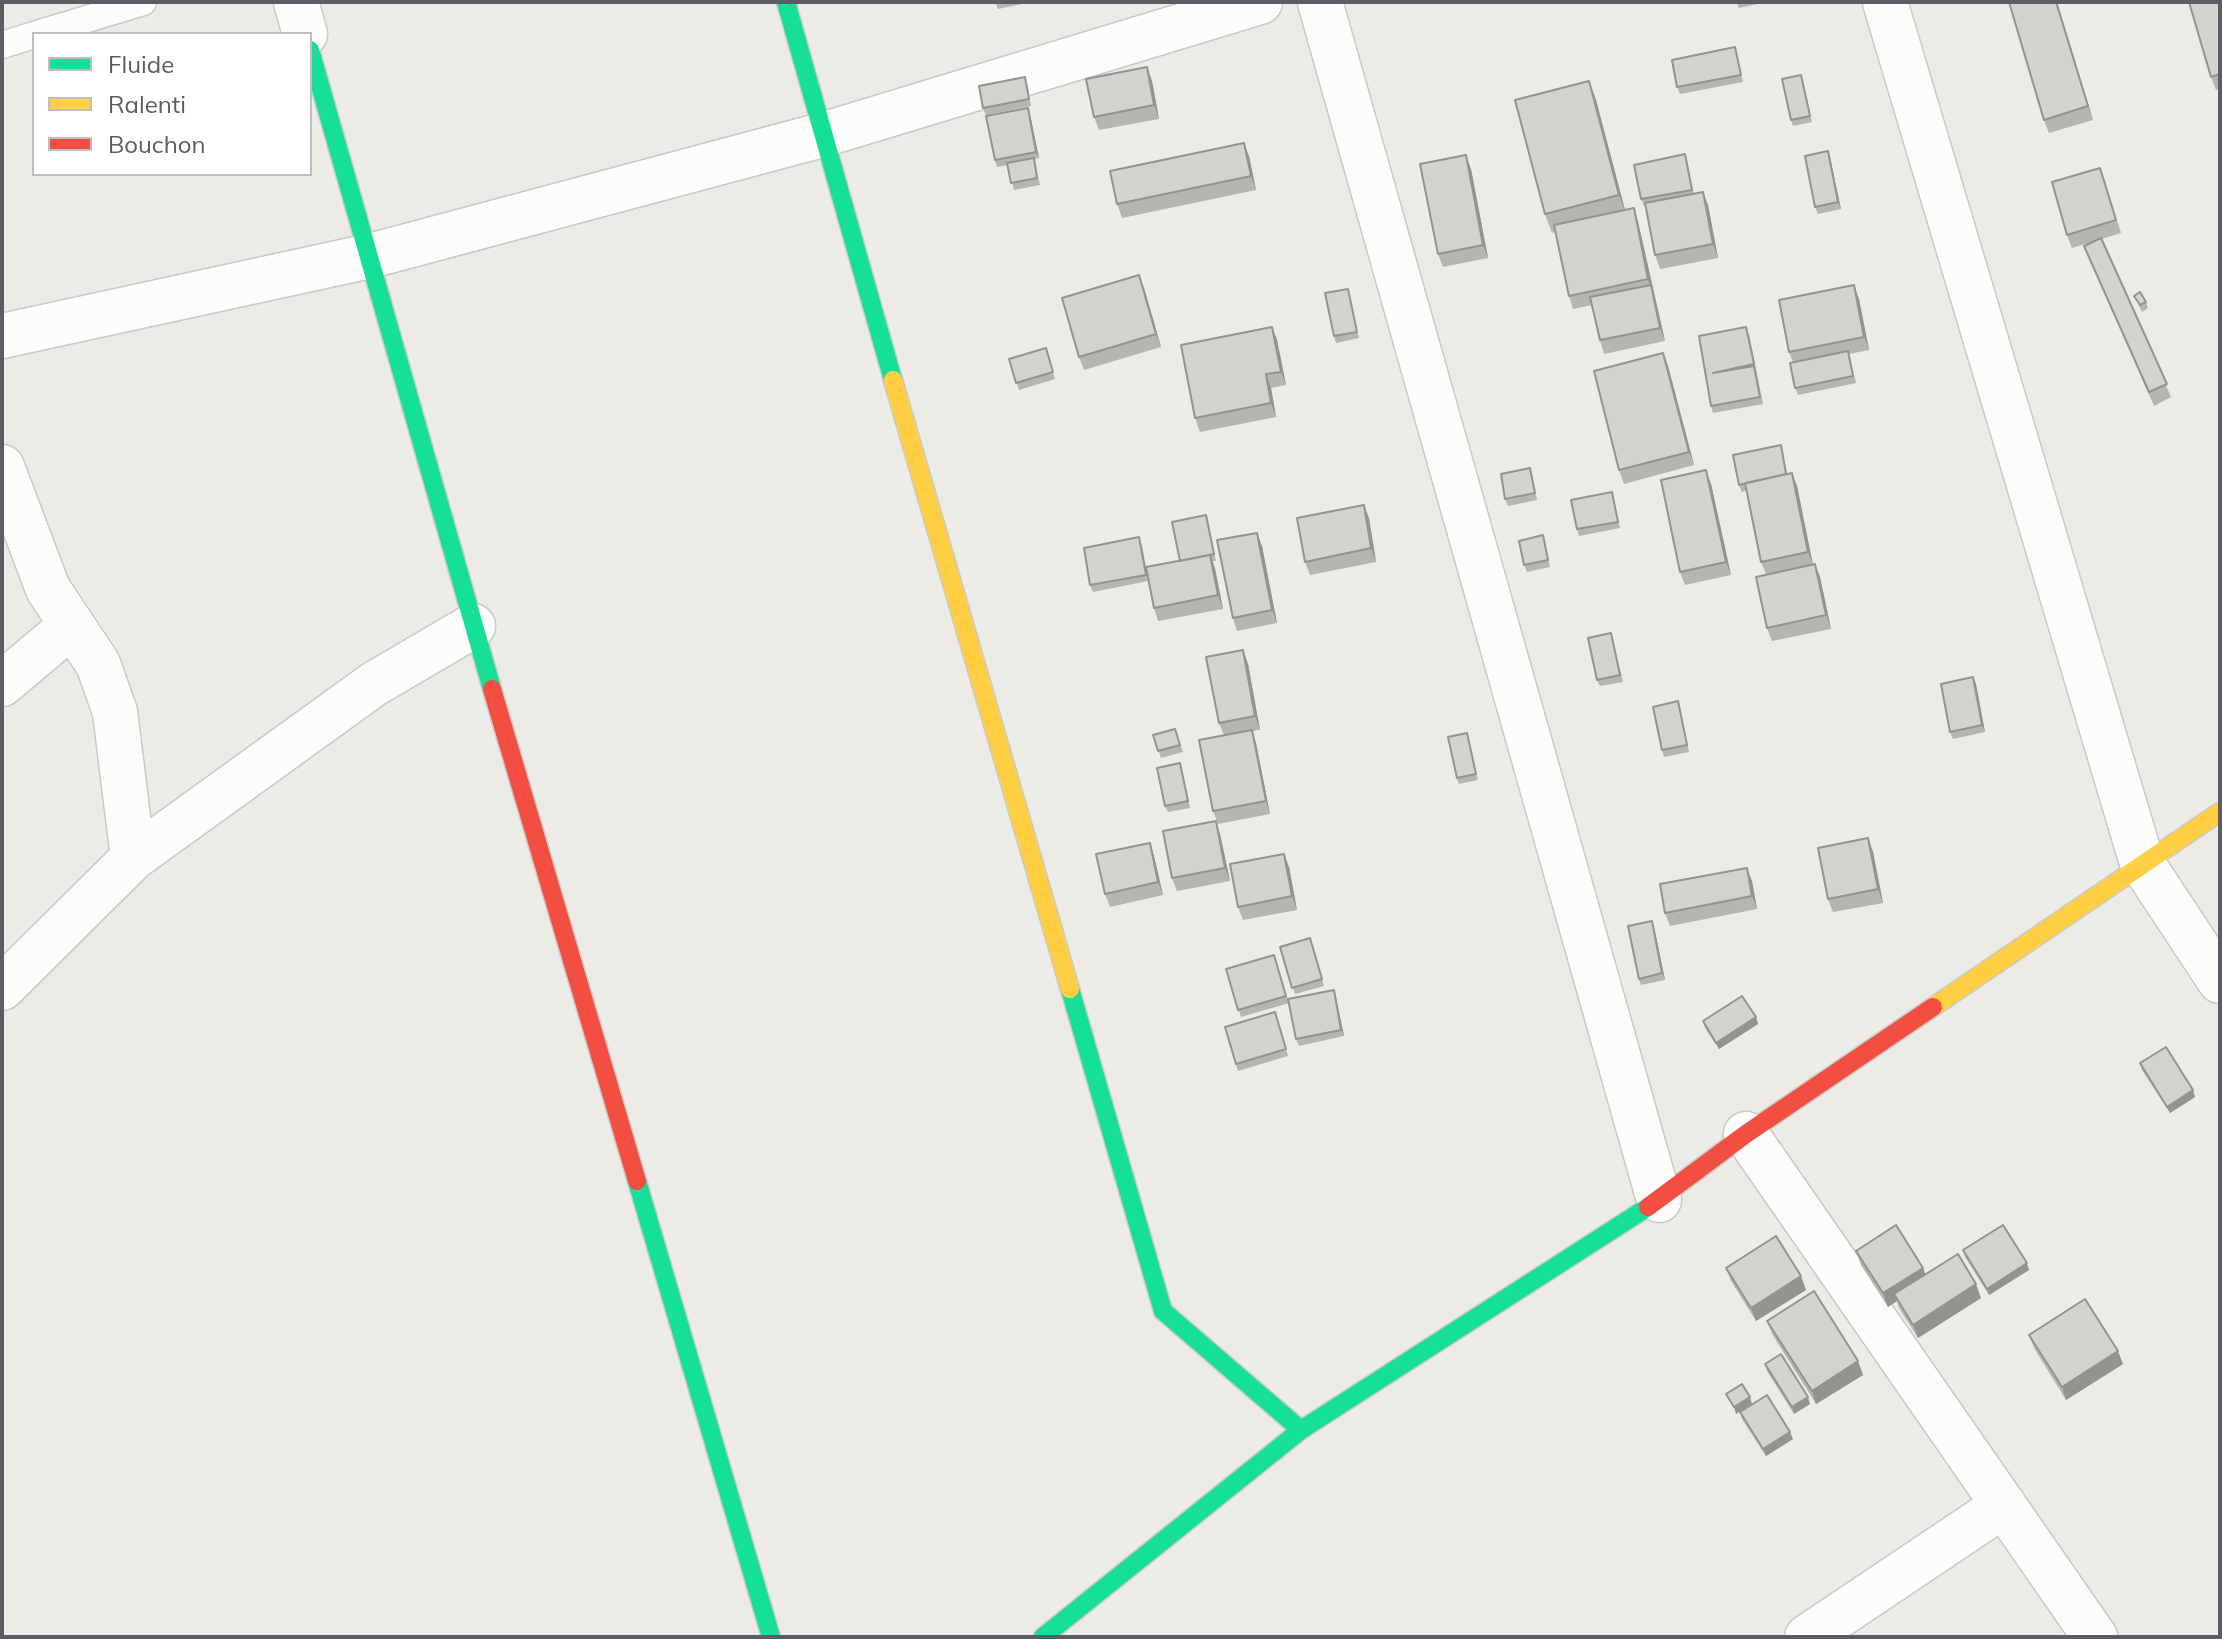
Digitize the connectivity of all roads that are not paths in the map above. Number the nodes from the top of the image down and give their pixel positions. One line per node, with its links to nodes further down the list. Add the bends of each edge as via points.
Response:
1 (143, 2): 7 (lane)
2 (296, 2): 8 (street)
3 (786, 2): 12 (street)
4 (1260, 2): 12 (street)
5 (1320, 2): 25 (street)
6 (1885, 2): 21 (street)
7 (43, 32)
8 (304, 32)
9 (32, 35): 10 (lane)
10 (2, 45)
11 (312, 57): 13 (street)
12 (822, 135): 13 (street); 26 (street, via 1163,1311)
13 (370, 256): 14 (street); 17 (street)
14 (2, 336)
15 (2, 467): 16 (street, via 48,589)
16 (72, 625): 18 (street); 20 (street, via 98,664 115,712)
17 (473, 626): 20 (street, via 374,684); 28 (street)
18 (2, 684)
19 (2220, 812): 21 (street)
20 (133, 858): 23 (street)
21 (2142, 863): 22 (street); 24 (street)
22 (2220, 981)
23 (2, 988)
24 (1746, 1134): 25 (street); 27 (street)
25 (1659, 1200): 26 (street)
26 (1301, 1430): 29 (street)
27 (2004, 1505): 30 (street); 31 (street)
28 (771, 1637)
29 (1043, 1637)
30 (1807, 1637)
31 (2095, 1637)

